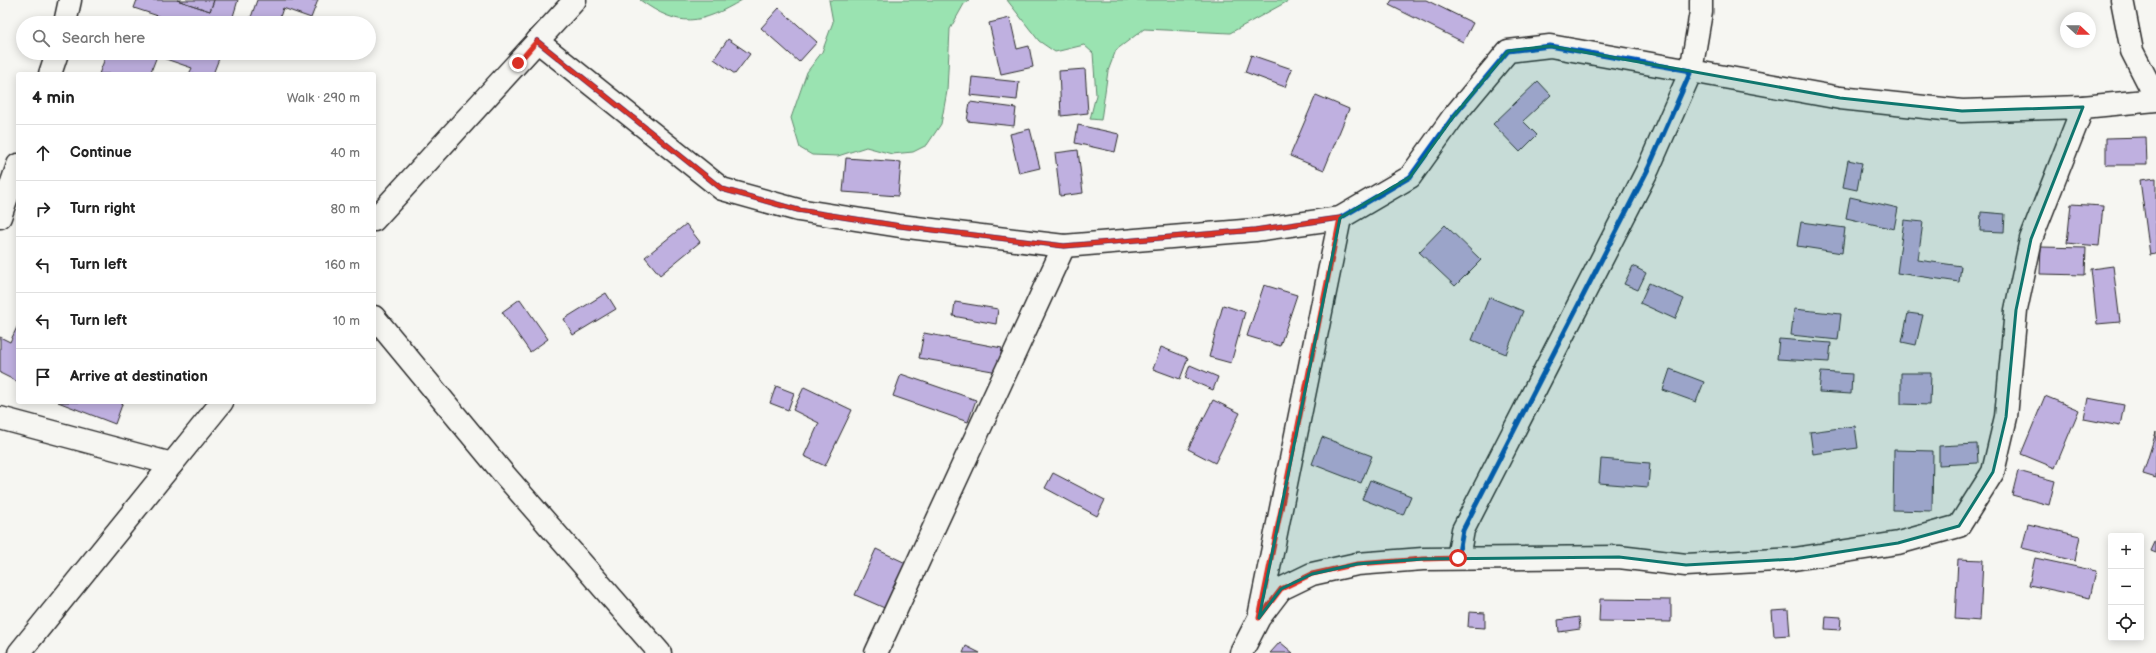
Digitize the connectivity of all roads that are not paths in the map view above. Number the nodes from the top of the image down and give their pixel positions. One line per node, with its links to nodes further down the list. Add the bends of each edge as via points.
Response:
1 (70, 0): 5 (street)
2 (575, 0): 6 (street)
3 (1701, 0): 8 (street)
4 (2122, 0): 10 (street, via 2132,51)
5 (67, 16)
6 (537, 41): 14 (street); 16 (street, via 722,189 798,210 900,226)
7 (55, 60): 9 (street)
8 (1691, 70): 11 (street, via 1840,98 1962,111); 15 (street, via 1550,46 1508,51 1453,117 1410,177); 21 (street, via 1648,169 1463,530)
9 (51, 72)
10 (2156, 99): 11 (street)
11 (2083, 107): 21 (street, via 2031,239 2016,310 2006,417 1992,472 1960,526 1898,543 1786,560 1686,565 1619,557)
12 (16, 171): 13 (street)
13 (0, 217)
14 (376, 218)
15 (1340, 218): 16 (street, via 1255,230); 22 (street)
16 (1064, 246): 25 (street)
17 (376, 319): 24 (street, via 503,473)
18 (220, 404): 20 (street)
19 (0, 418): 20 (street)
20 (172, 464): 23 (street)
21 (1458, 558): 22 (street, via 1357,564 1312,574 1281,589)
22 (1259, 618): 26 (street)
23 (19, 653)
24 (660, 653)
25 (876, 653)
26 (1241, 653)

